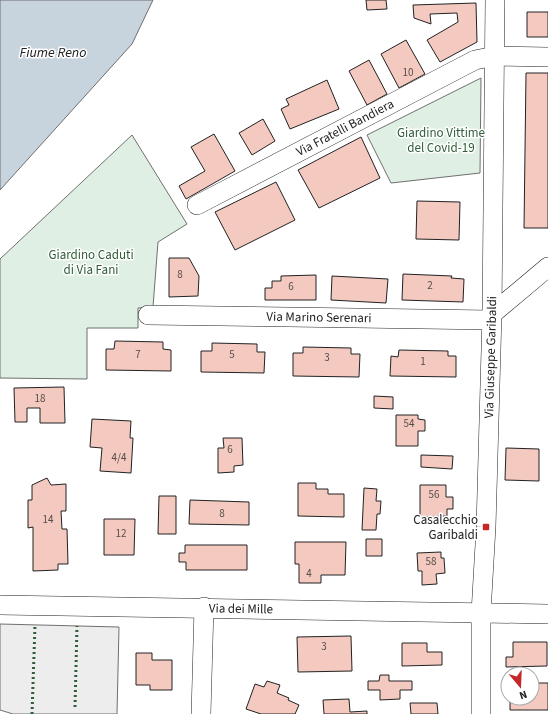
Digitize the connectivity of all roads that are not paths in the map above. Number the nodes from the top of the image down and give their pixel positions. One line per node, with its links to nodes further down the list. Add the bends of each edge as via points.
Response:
1 (495, 0): 2 (street, Via Giuseppe Garibaldi)
2 (495, 56): 3 (street, Via Fratelli Bandiera); 4 (street, Via Fratelli Bandiera, via 475,60 456,69); 7 (street, Via Giuseppe Garibaldi)
3 (548, 57)
4 (196, 205)
5 (548, 267): 7 (street)
6 (148, 315): 7 (street, Via Marino Serenari)
7 (492, 317): 10 (street, Via Giuseppe Garibaldi)
8 (0, 605): 9 (street, Via dei Mille)
9 (204, 607): 10 (street, Via dei Mille); 12 (street)
10 (481, 613): 11 (street, Via dei Mille); 13 (street, Via Giuseppe Garibaldi)
11 (548, 614)
12 (201, 714)
13 (481, 714)

